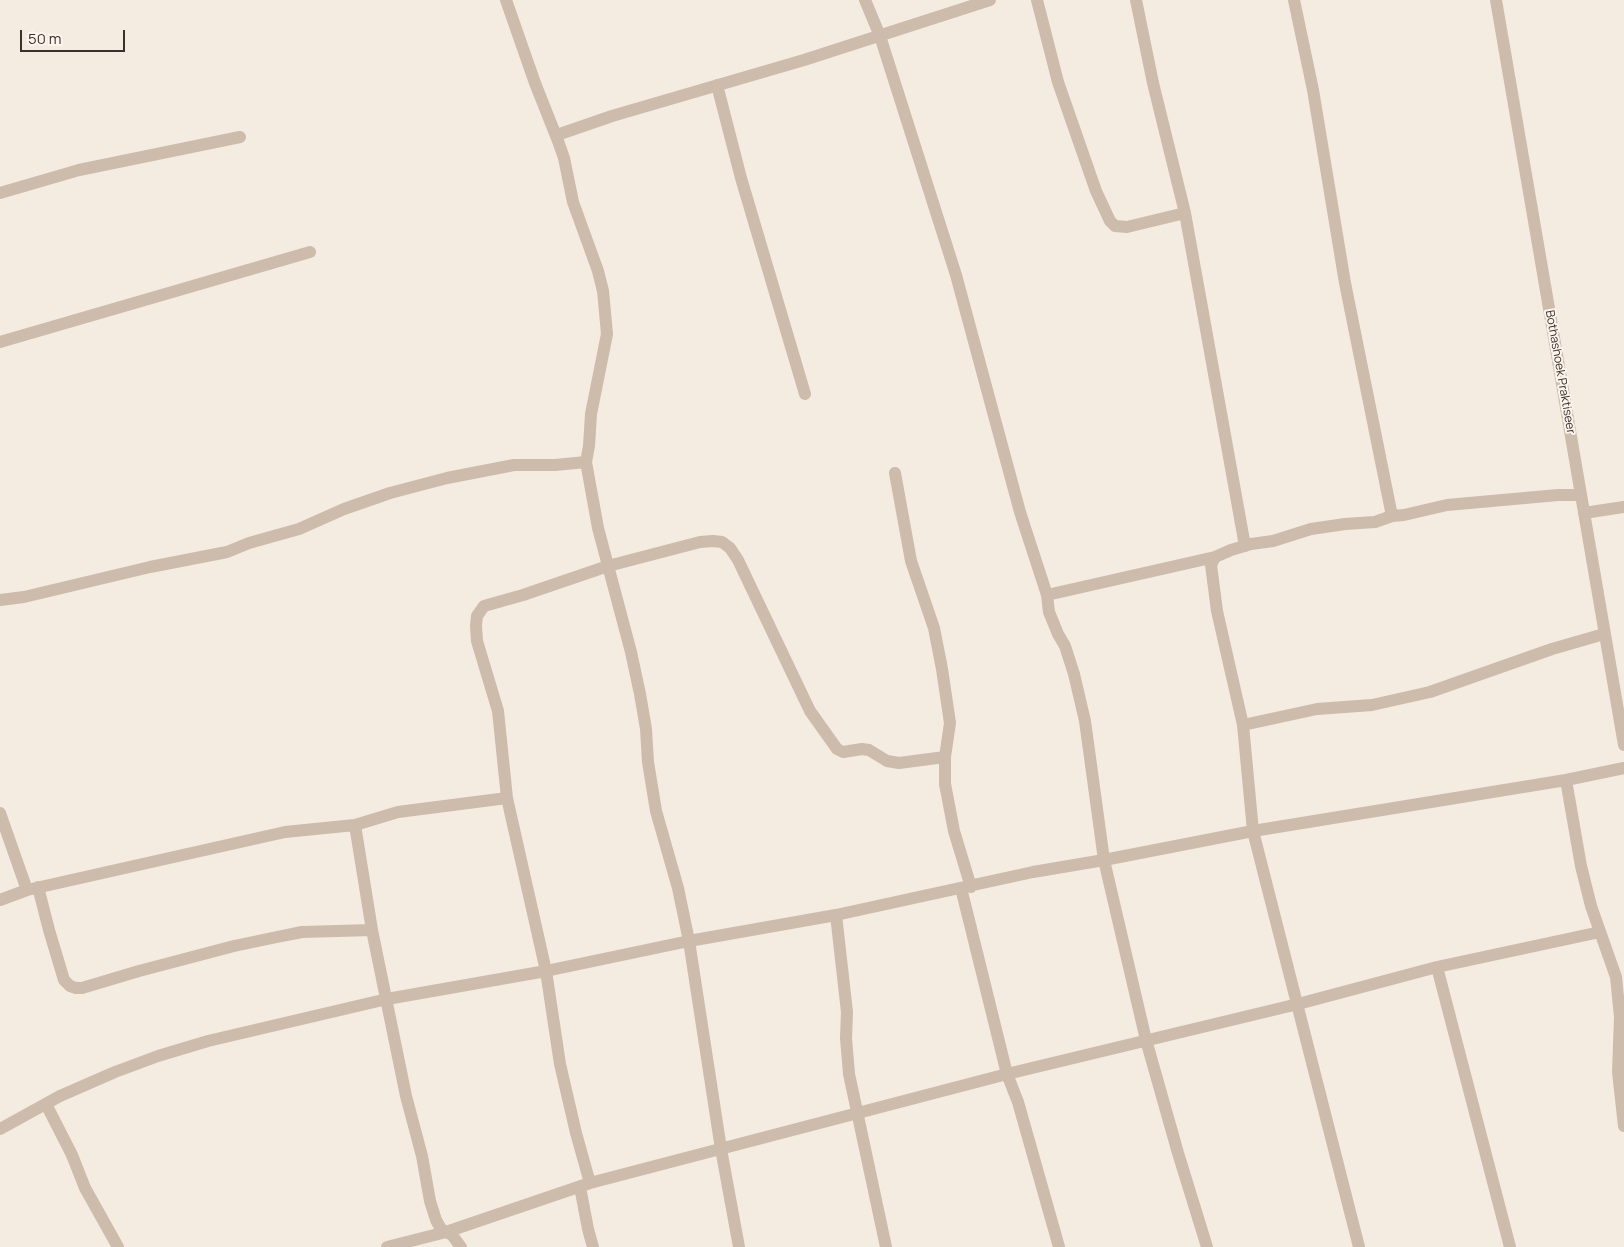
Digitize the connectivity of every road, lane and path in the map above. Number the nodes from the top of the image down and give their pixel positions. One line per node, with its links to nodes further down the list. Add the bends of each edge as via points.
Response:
1 (506, 0): 10 (street)
2 (865, 0): 8 (street)
3 (990, 0): 8 (street)
4 (1037, 0): 13 (street, via 1060,90 1110,221 1115,226 1128,227)
5 (1136, 0): 13 (street)
6 (1294, 0): 22 (street, via 1313,90 1345,283)
7 (1496, 0): 19 (street, Bothashoek Praktiseer)
8 (880, 36): 9 (street); 26 (street, via 956,275 1020,512)
9 (717, 85): 10 (street); 16 (street)
10 (556, 135): 17 (street, via 573,202 598,271 607,334 591,414)
11 (240, 137): 12 (street, via 79,170)
12 (0, 193)
13 (1185, 213): 23 (street)
14 (310, 252): 15 (street)
15 (0, 342)
16 (805, 394)
17 (586, 462): 25 (street); 27 (street, via 505,466 447,478 390,493 299,529 227,552)
18 (895, 473): 31 (street, via 911,561 934,628 942,669 950,723)
19 (1581, 495): 21 (street, Bothashoek Praktiseer); 22 (street, via 1447,505)
20 (1624, 507): 21 (street)
21 (1584, 513): 28 (street, Bothashoek Praktiseer)
22 (1392, 516): 23 (street, via 1375,522 1311,529)
23 (1245, 546): 24 (street)
24 (1215, 557): 26 (street); 29 (street, via 1212,577 1217,611)
25 (608, 566): 31 (street, via 700,542 722,542 738,560 810,711 837,748 843,752 869,750 888,761 899,763); 34 (street, via 484,606 477,616 477,641 498,711); 45 (street, via 635,669 656,811 678,888)
26 (1047, 595): 38 (street, via 1053,623 1074,674 1085,721)
27 (0, 600)
28 (1604, 634): 29 (street, via 1544,651 1430,692 1372,705 1317,709); 30 (street, Bothashoek Praktiseer)
29 (1243, 725): 37 (street)
30 (1624, 745)
31 (945, 757): 39 (street, via 950,815)
32 (1624, 768): 33 (street)
33 (1566, 780): 37 (street); 44 (street, via 1581,866)
34 (507, 798): 36 (street, via 398,812); 47 (street)
35 (0, 813): 40 (street)
36 (356, 825): 40 (street, via 285,832); 43 (street)
37 (1254, 831): 38 (street); 50 (street)
38 (1104, 860): 39 (street); 51 (street)
39 (966, 887): 42 (street); 52 (street)
40 (32, 888): 41 (street); 43 (street, via 64,980 76,988 234,946 302,932)
41 (0, 900)
42 (836, 915): 45 (street); 54 (street, via 847,1012 849,1074)
43 (372, 930): 49 (street)
44 (1600, 932): 46 (street); 48 (street)
45 (689, 942): 47 (street); 57 (street)
46 (1437, 967): 50 (street); 69 (street)
47 (546, 971): 49 (street); 58 (street, via 560,1064)
48 (1620, 976): 55 (street, via 1618,1072)
49 (387, 999): 53 (street, via 158,1056 114,1072); 59 (street, via 430,1201 436,1220)
50 (1298, 1004): 51 (street); 68 (street)
51 (1146, 1040): 52 (street); 67 (street)
52 (1007, 1074): 54 (street); 66 (street)
53 (46, 1104): 56 (street); 60 (street, via 85,1188)
54 (857, 1114): 57 (street); 65 (street)
55 (1624, 1126)
56 (0, 1129)
57 (721, 1149): 58 (street); 64 (street)
58 (585, 1185): 59 (street); 63 (street, via 588,1229)
59 (446, 1232): 61 (street); 62 (street)
60 (118, 1247)
61 (387, 1247)
62 (461, 1247)
63 (593, 1247)
64 (739, 1247)
65 (886, 1247)
66 (1060, 1247)
67 (1207, 1247)
68 (1359, 1247)
69 (1510, 1247)

